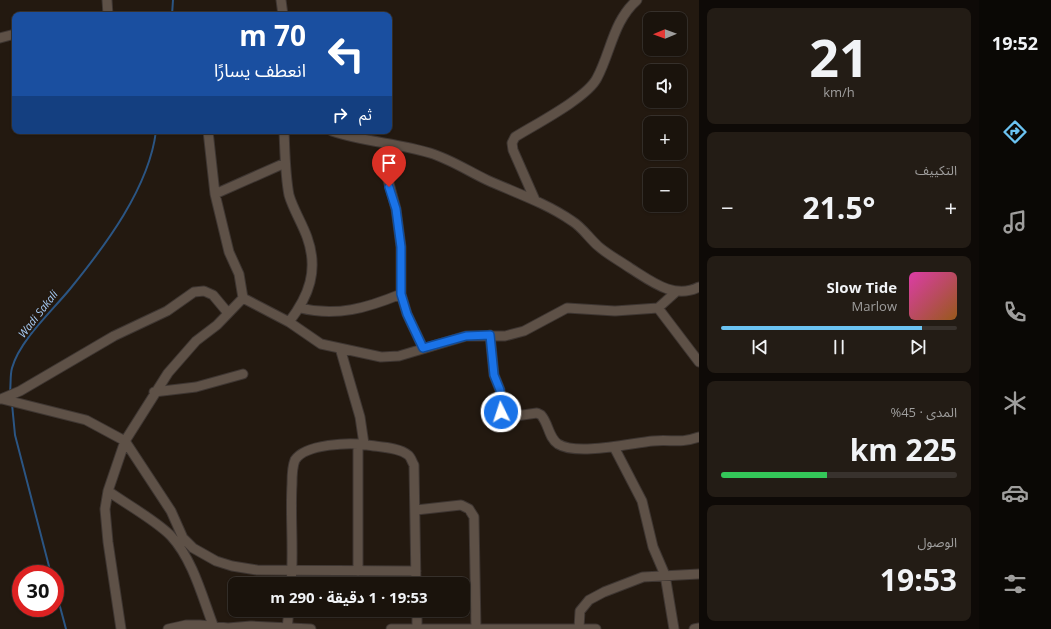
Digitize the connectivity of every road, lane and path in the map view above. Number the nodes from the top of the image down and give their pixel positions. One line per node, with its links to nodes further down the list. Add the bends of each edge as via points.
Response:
1 (107, 0): 4 (street)
2 (281, 0): 5 (street)
3 (637, 0): 14 (street, via 619,23 596,80 586,91 515,137 512,143 513,150)
4 (109, 12)
5 (283, 12)
6 (12, 35): 7 (street)
7 (0, 38)
8 (208, 134): 13 (street)
9 (284, 134): 12 (street)
10 (341, 134): 11 (street)
11 (388, 144): 14 (street, via 431,153); 17 (street, via 385,169 396,209 400,239)
12 (285, 163): 13 (street); 19 (street, via 290,196 311,251 311,281 307,297)
13 (215, 194): 18 (street, via 230,252 240,274)
14 (535, 200): 16 (street, via 573,221 598,246 655,284)
15 (699, 287): 16 (street)
16 (677, 291): 20 (street)
17 (401, 294): 19 (street, via 375,305 336,312 318,313); 25 (street)
18 (243, 298): 21 (street); 22 (street)
19 (300, 308): 22 (street)
20 (658, 308): 23 (street, via 615,311 567,308 524,331 505,336); 26 (street)
21 (228, 313): 28 (street, via 196,342); 29 (street, via 213,295 204,291 194,292 167,311 114,336 20,391)
22 (289, 322): 24 (street, via 321,344)
23 (490, 335): 25 (street, via 466,336); 33 (street, via 494,375 500,390 501,412 504,416 537,413 541,415 551,437 568,447)
24 (340, 348): 25 (street, via 382,357 399,356); 32 (street, via 360,417)
25 (423, 348)
26 (699, 362)
27 (243, 374): 28 (street, via 196,387)
28 (154, 392): 31 (street)
29 (1, 399): 31 (street, via 86,420)
30 (699, 437): 33 (street, via 686,442 655,441)
31 (125, 441): 34 (street); 36 (street, via 170,511)
32 (361, 444): 35 (street, via 401,451 409,455 414,465); 38 (street, via 311,449 295,460 291,502); 39 (street)
33 (614, 447): 42 (street, via 642,501 653,547)
34 (108, 491): 37 (street, via 170,536); 53 (street, via 105,509 108,542)
35 (416, 510): 40 (street); 57 (street, via 461,505 469,508 474,517)
36 (183, 538): 37 (street); 38 (street, via 193,548 216,561 232,566 258,570)
37 (180, 547): 47 (street, via 189,562)
38 (292, 570): 39 (street); 43 (street)
39 (358, 571): 40 (street)
40 (416, 571): 44 (street)
41 (699, 574): 42 (street)
42 (665, 575): 51 (street, via 643,577 589,600 580,611); 60 (street)
43 (292, 577)
44 (416, 577)
45 (288, 617): 49 (street)
46 (417, 617): 50 (street)
47 (213, 625): 48 (street); 54 (street, via 186,625)
48 (228, 628): 49 (street)
49 (287, 628): 55 (street)
50 (417, 628): 56 (street); 57 (street)
51 (579, 628): 58 (street); 59 (street)
52 (699, 628): 61 (street)
53 (122, 629)
54 (169, 629)
55 (311, 629)
56 (392, 629)
57 (476, 629): 58 (street)
58 (540, 629)
59 (596, 629)
60 (674, 629)
61 (694, 629)

